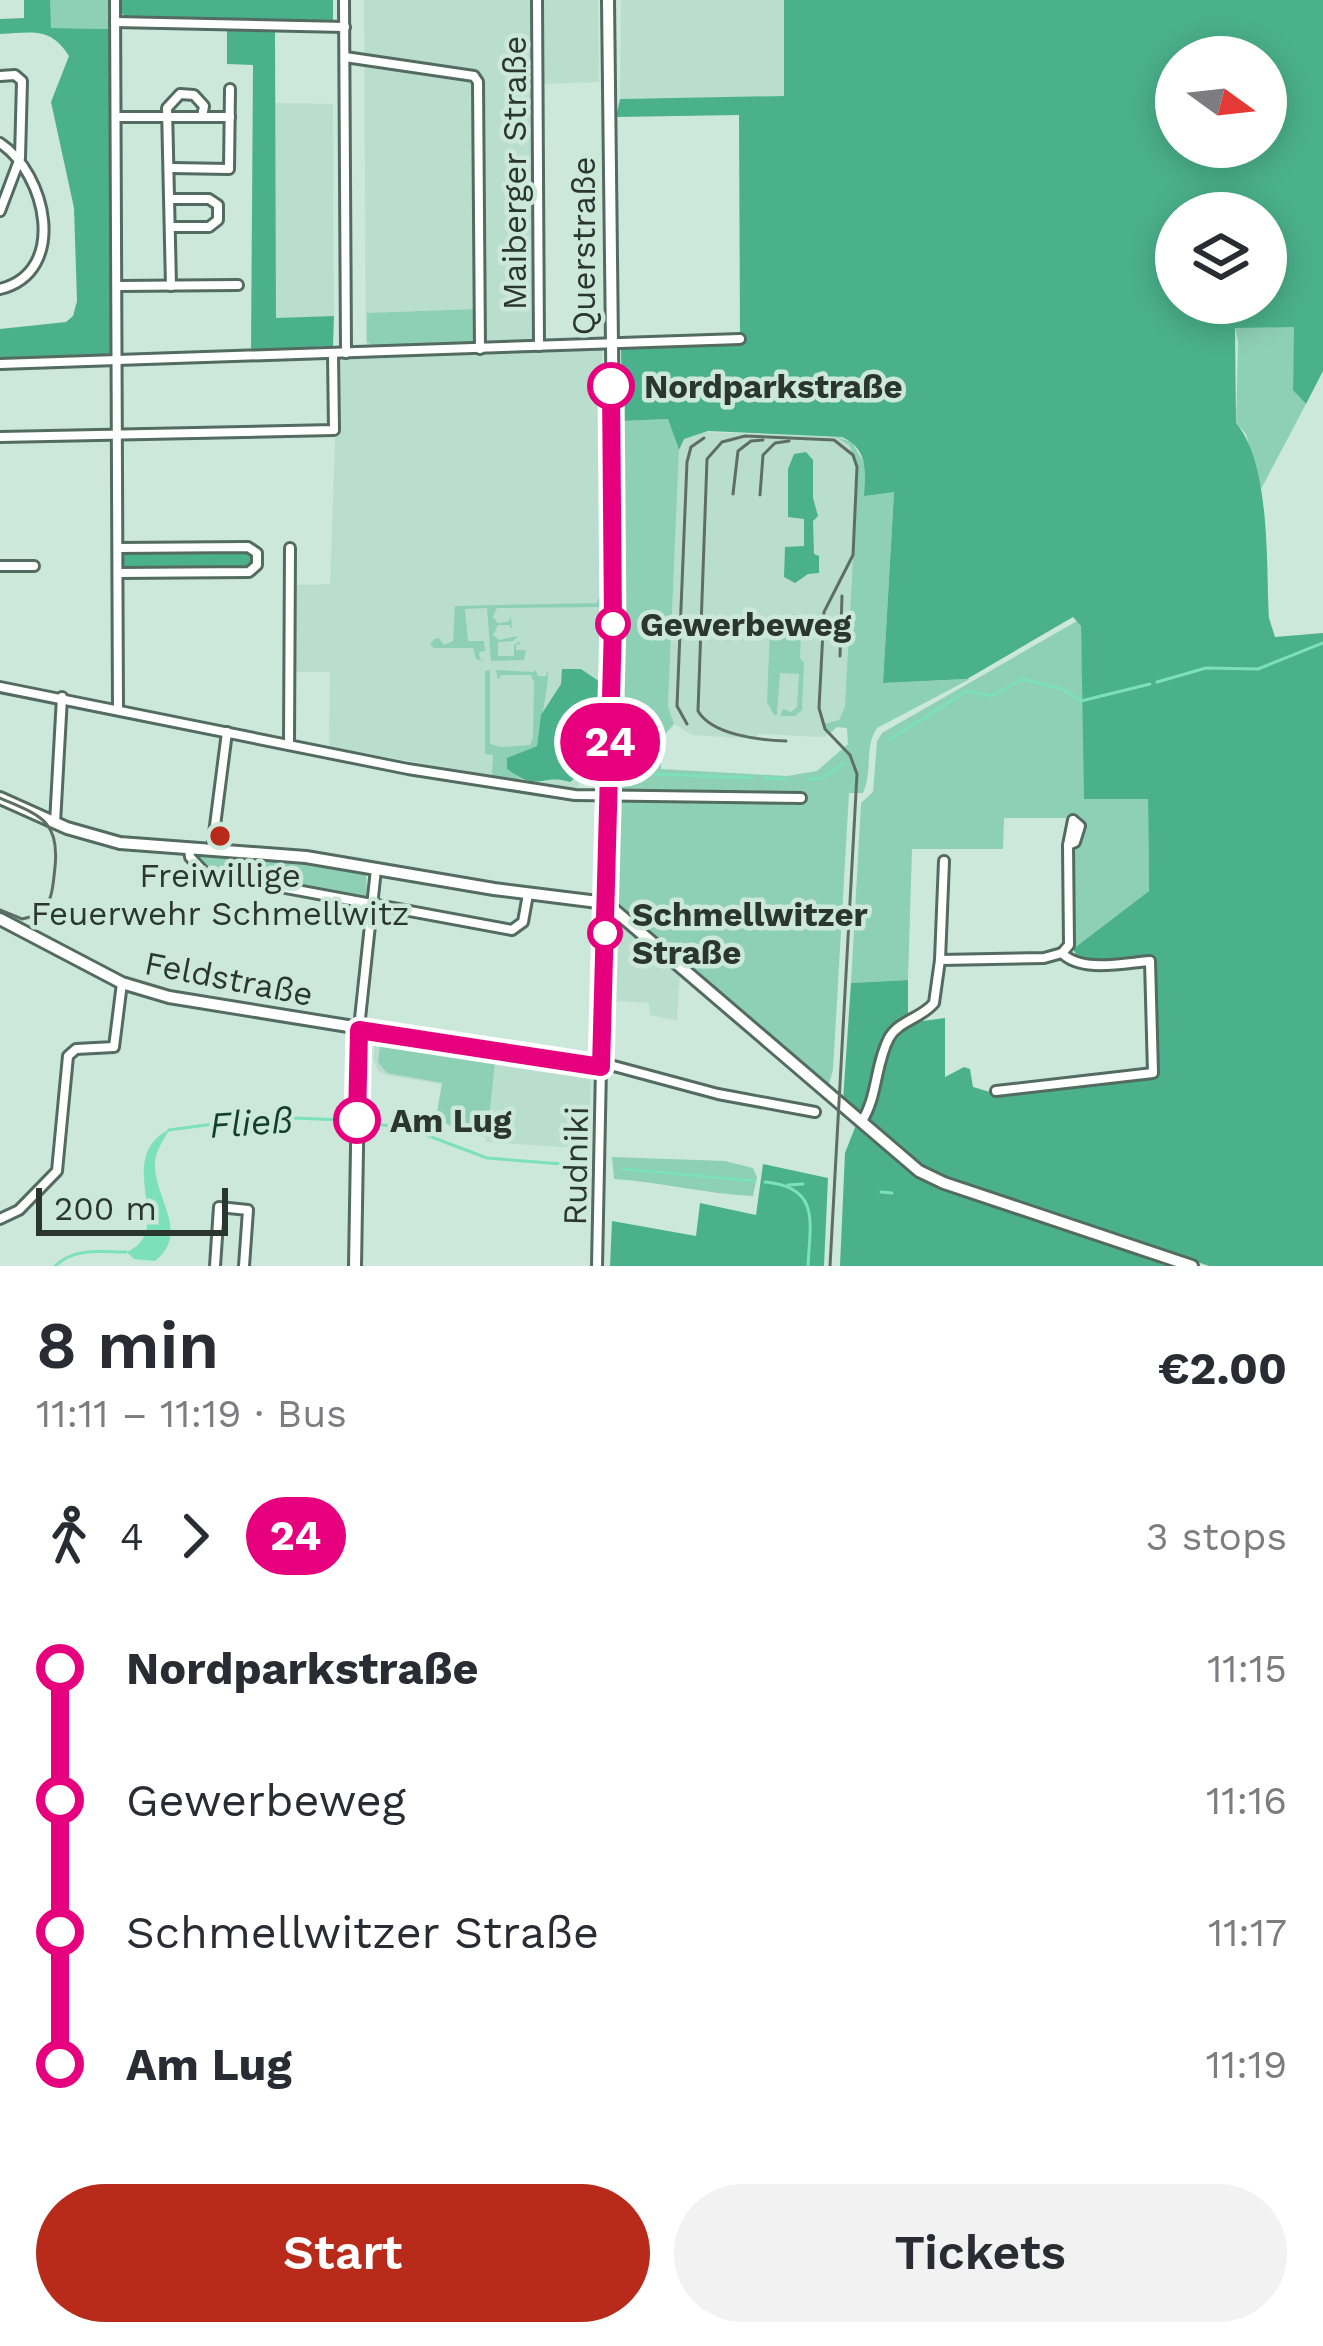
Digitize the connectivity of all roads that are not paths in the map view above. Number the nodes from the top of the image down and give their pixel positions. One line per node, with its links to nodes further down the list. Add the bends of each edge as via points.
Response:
1 (115, 0): 5 (street)
2 (344, 0): 6 (street)
3 (537, 0): 26 (street, Maiberger Straße)
4 (608, 0): 25 (street, Querstraße)
5 (115, 22): 6 (street); 10 (street)
6 (345, 28): 7 (street)
7 (345, 58): 27 (street, via 478,82); 28 (street)
8 (0, 76): 15 (street, via 22,81)
9 (230, 89): 13 (street)
10 (116, 117): 11 (street); 21 (street)
11 (170, 117): 12 (street); 12 (street, via 170,101 188,94 204,106); 16 (street)
12 (202, 117): 13 (street)
13 (230, 117): 16 (street, via 229,169)
14 (0, 143): 15 (street)
15 (20, 158): 18 (street); 23 (street, via 40,195 40,246 25,278)
16 (171, 168): 17 (street)
17 (171, 199): 19 (street); 19 (street, via 209,199 219,212 209,226)
18 (0, 211)
19 (171, 227): 22 (street)
20 (238, 285): 22 (street)
21 (118, 286): 22 (street); 30 (street)
22 (171, 286)
23 (0, 289)
24 (740, 339): 25 (street)
25 (610, 344): 26 (street); 44 (street, Querstraße)
26 (539, 346): 27 (street)
27 (480, 349): 28 (street)
28 (346, 353): 29 (street)
29 (333, 354): 30 (street); 32 (street, via 334,430)
30 (118, 361): 31 (street); 32 (street)
31 (0, 364)
32 (118, 435): 33 (street); 34 (street)
33 (0, 437)
34 (118, 548): 38 (street); 38 (street, via 248,547 257,565 249,572)
35 (290, 548): 43 (street)
36 (0, 566): 37 (street)
37 (34, 566)
38 (118, 573): 41 (street)
39 (0, 687): 40 (street)
40 (62, 697): 41 (street); 47 (street)
41 (118, 710): 42 (street)
42 (227, 732): 43 (street); 50 (street)
43 (290, 744): 44 (street, via 449,776)
44 (610, 794): 46 (street); 54 (street, Querstraße)
45 (0, 798): 47 (street)
46 (801, 798)
47 (55, 823): 49 (street, via 119,843)
48 (1068, 845): 57 (street, via 1069,945)
49 (190, 849): 50 (street); 55 (street, via 205,873)
50 (212, 851): 52 (street)
51 (944, 861): 58 (street)
52 (376, 869): 53 (street); 55 (street)
53 (528, 894): 54 (street); 55 (street, via 516,930)
54 (606, 903): 61 (street, Querstraße); 64 (street)
55 (371, 904): 60 (street)
56 (0, 919): 59 (street, Feldstraße)
57 (1062, 953): 58 (street); 62 (street, via 1070,962 1150,962 1153,1073)
58 (940, 960): 64 (street, via 934,1003 892,1033)
59 (122, 983): 60 (street, Feldstraße); 65 (street, via 114,1047 68,1056 57,1172)
60 (359, 1030): 61 (street, Feldstraße); 68 (street)
61 (601, 1067): 63 (street, Feldstraße); 69 (street, Rudniki)
62 (996, 1091)
63 (815, 1112)
64 (862, 1121): 70 (street, via 931,1178)
65 (0, 1219)
66 (215, 1266): 67 (street, via 219,1208 248,1210)
67 (244, 1266)
68 (355, 1266)
69 (597, 1266)
70 (1192, 1266)

